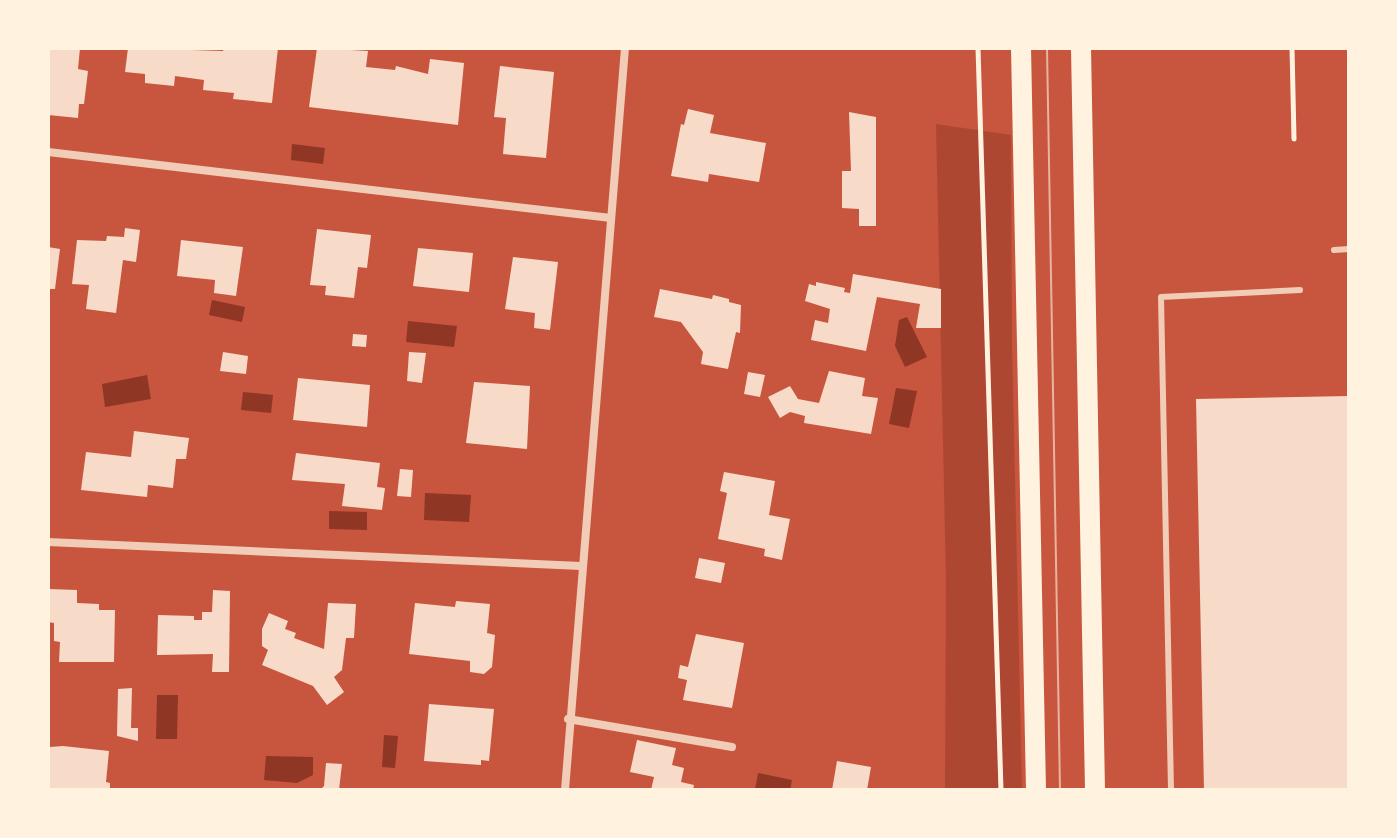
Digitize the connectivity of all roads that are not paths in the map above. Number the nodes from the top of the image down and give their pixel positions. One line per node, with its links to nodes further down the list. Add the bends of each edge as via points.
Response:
1 (625, 48): 5 (street)
2 (1021, 48): 14 (main road)
3 (1081, 48): 15 (main road)
4 (48, 152): 5 (street)
5 (611, 218): 10 (street)
6 (1349, 249): 7 (lane)
7 (1334, 250)
8 (1300, 290): 16 (lane, via 1161,297)
9 (48, 542): 10 (street)
10 (581, 566): 11 (street)
11 (568, 719): 12 (street); 13 (street)
12 (732, 747)
13 (565, 790)
14 (1036, 790)
15 (1095, 790)
16 (1171, 790)

